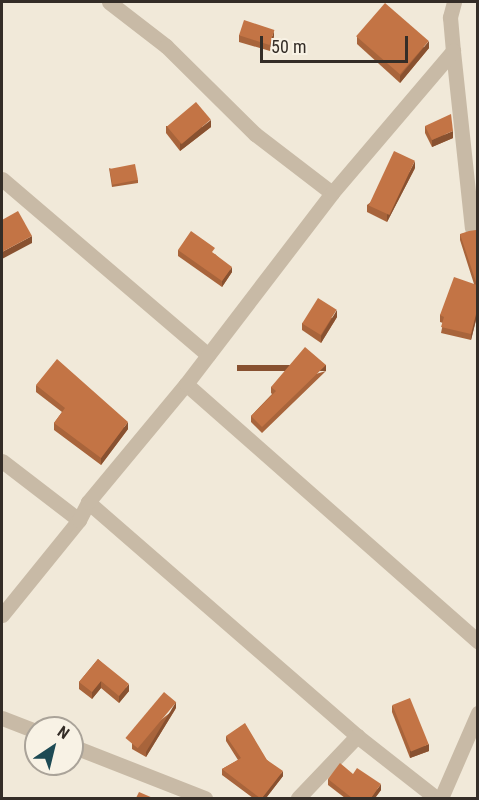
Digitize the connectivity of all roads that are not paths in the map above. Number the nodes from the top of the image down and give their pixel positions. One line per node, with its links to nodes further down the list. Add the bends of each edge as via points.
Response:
1 (109, 2): 5 (street, via 166,46 255,134)
2 (454, 2): 3 (street, via 450,17)
3 (453, 51): 5 (street); 6 (street)
4 (2, 179): 7 (street)
5 (332, 193): 7 (street)
6 (472, 228)
7 (208, 355): 8 (street)
8 (186, 384): 10 (street); 13 (street)
9 (2, 461): 11 (street)
10 (88, 502): 11 (street); 17 (street)
11 (79, 520): 12 (street)
12 (2, 615)
13 (477, 641)
14 (477, 714): 22 (street)
15 (2, 718): 16 (street)
16 (24, 727)
17 (357, 736): 20 (street); 21 (street)
18 (84, 751): 19 (street)
19 (205, 798)
20 (298, 798)
21 (436, 798)
22 (441, 798)

